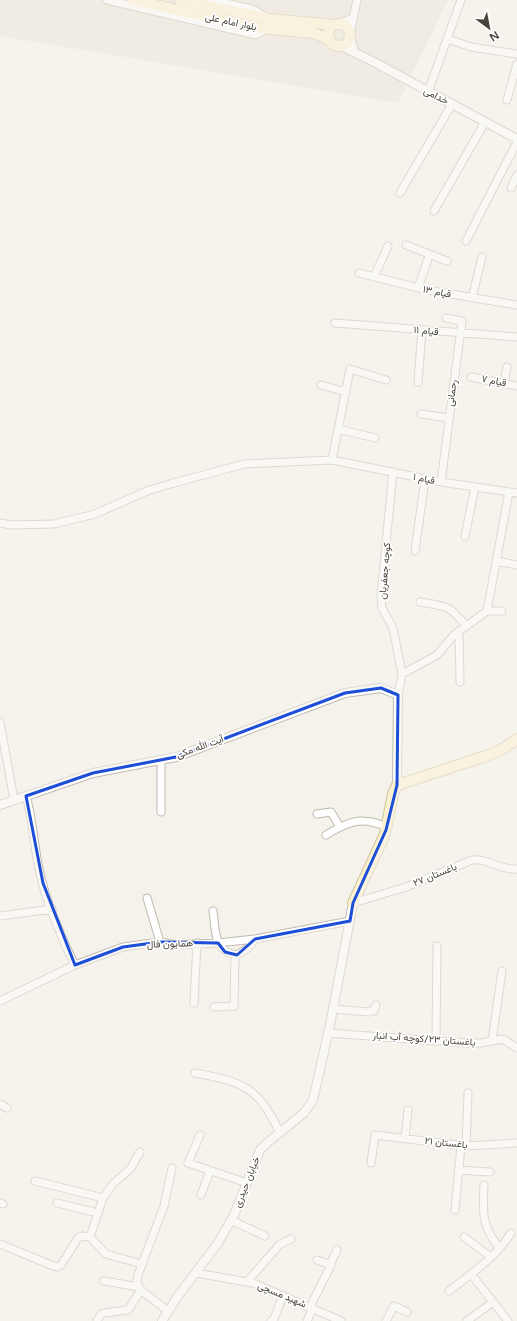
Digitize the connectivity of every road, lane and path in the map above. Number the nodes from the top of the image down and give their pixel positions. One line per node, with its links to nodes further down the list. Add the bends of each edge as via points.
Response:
1 (107, 0): 9 (street, via 256,34)
2 (132, 0): 9 (main road, بلوار امام علی)
3 (180, 0): 9 (main road, بلوار امام علی)
4 (211, 0): 7 (street)
5 (357, 0): 8 (street)
6 (461, 0): 12 (street)
7 (242, 3): 9 (street)
8 (352, 18): 10 (street); 11 (street)
9 (268, 24): 10 (main road, بلوار امام علی); 13 (main road, بلوار امام علی, via 314,33)
10 (336, 25): 11 (main road, via 348,28); 13 (main road, via 330,29)
11 (350, 35): 14 (main road, via 346,43); 15 (street)
12 (448, 39): 16 (street, via 471,47); 18 (street)
13 (330, 40): 14 (main road)
14 (339, 46): 15 (street, خدامی)
15 (354, 52): 18 (street, خدامی)
16 (517, 54)
17 (517, 64): 19 (street)
18 (428, 92): 20 (street, خدامی)
19 (507, 100)
20 (452, 104): 21 (street, خدامی); 25 (street)
21 (484, 122): 22 (street, خدامی); 26 (street)
22 (517, 140): 27 (street)
23 (517, 175): 24 (street)
24 (511, 188)
25 (400, 193)
26 (434, 211)
27 (466, 241)
28 (388, 246): 34 (street)
29 (406, 246): 30 (street)
30 (429, 256): 32 (street); 35 (street)
31 (482, 257): 36 (street)
32 (447, 261)
33 (359, 273): 34 (street, قیام ۱۳)
34 (374, 277): 35 (street, قیام ۱۳)
35 (418, 288): 36 (street, قیام ۱۳)
36 (472, 298): 37 (street, قیام ۱۳)
37 (517, 305)
38 (446, 318): 41 (street, via 462,321)
39 (335, 323): 40 (street, قیام ۱۱)
40 (422, 330): 41 (street, قیام ۱۱); 46 (street)
41 (460, 333): 42 (street, قیام ۱۱); 52 (street, رحمانی)
42 (517, 337)
43 (507, 367): 47 (street)
44 (471, 377): 47 (street, قیام ۷)
45 (386, 380): 50 (street, via 350,369)
46 (418, 382)
47 (504, 383): 49 (street, قیام ۷)
48 (321, 385): 50 (street)
49 (517, 386)
50 (346, 392): 53 (street)
51 (421, 414): 52 (street)
52 (449, 418): 58 (street, رحمانی)
53 (338, 430): 54 (street); 55 (street)
54 (375, 438)
55 (332, 460): 56 (street, قیام ۱); 62 (street, قیام ۱, via 244,464 164,485 95,514 54,524)
56 (393, 472): 57 (street, قیام ۱); 72 (street, کوچه جعفریان, via 381,595 382,608 394,628)
57 (425, 479): 58 (street, قیام ۱); 64 (street)
58 (441, 482): 59 (street, قیام ۱)
59 (475, 487): 60 (street, قیام ۱); 63 (street)
60 (509, 492): 61 (street, قیام ۱); 65 (street)
61 (517, 493)
62 (0, 523)
63 (465, 536)
64 (415, 551)
65 (496, 561): 66 (street); 68 (street)
66 (517, 565)
67 (420, 602): 70 (street, via 447,606)
68 (487, 611): 69 (street); 70 (street)
69 (502, 611)
70 (466, 626): 71 (street)
71 (459, 631): 72 (street, via 437,655); 73 (street)
72 (402, 674): 74 (street, کوچه جعفریان)
73 (460, 682)
74 (398, 695): 77 (street, آیت الله مکی, via 381,688 345,693 176,757); 78 (street, کوچه جعفریان)
75 (0, 722): 80 (street)
76 (517, 739): 78 (main road, via 483,757)
77 (161, 760): 79 (street, آیت الله مکی, via 93,773); 82 (street)
78 (397, 785): 85 (main road)
79 (26, 796): 80 (street, آیت الله مکی); 90 (street, via 32,816 39,869)
80 (14, 800): 81 (street, آیت الله مکی)
81 (0, 805)
82 (161, 812)
83 (317, 814): 84 (street, via 331,812)
84 (340, 827): 85 (street, via 364,820); 86 (street)
85 (387, 827): 89 (main road)
86 (326, 835)
87 (517, 869): 89 (street, باغستان ۲۷, via 472,860 406,887)
88 (147, 898): 95 (street)
89 (353, 903): 93 (street, خیابان حیدری)
90 (52, 909): 92 (street); 100 (street)
91 (213, 911): 97 (street)
92 (0, 916)
93 (350, 921): 94 (street, همایون فال); 106 (street, خیابان حیدری)
94 (255, 939): 97 (street, همایون فال); 99 (street, via 242,953)
95 (160, 942): 96 (street, همایون فال, via 176,945); 100 (street, همایون فال, via 123,947)
96 (197, 943): 97 (street, همایون فال); 103 (street)
97 (218, 943): 99 (street, via 225,952)
98 (437, 946): 108 (street)
99 (235, 955): 105 (street, via 234,1006)
100 (74, 965): 102 (street, همایون فال)
101 (502, 971): 109 (street)
102 (0, 1001)
103 (194, 1003)
104 (376, 1004): 106 (street, via 374,1011 369,1012)
105 (214, 1007)
106 (333, 1009): 107 (street, خیابان حیدری)
107 (328, 1033): 108 (street, باغستان ۲۳/کوچه آب انبار); 116 (street, خیابان حیدری, via 311,1103)
108 (436, 1040): 109 (street, باغستان ۲۳/کوچه آب انبار, via 476,1043)
109 (492, 1041): 110 (street, باغستان ۲۳/کوچه آب انبار, via 503,1039)
110 (517, 1048)
111 (195, 1073): 116 (street, via 249,1088 269,1110)
112 (468, 1093): 120 (street)
113 (0, 1104): 114 (street)
114 (7, 1108)
115 (408, 1110): 118 (street)
116 (280, 1132): 128 (street, خیابان حیدری, via 260,1150)
117 (200, 1135): 125 (street, via 188,1163)
118 (405, 1138): 120 (street, باغستان ۲۱); 122 (street, باغستان ۲۱, via 375,1135)
119 (517, 1143): 120 (street, باغستان ۲۱)
120 (463, 1146): 124 (street)
121 (140, 1152): 131 (street, via 131,1168 113,1184)
122 (371, 1163)
123 (172, 1168): 146 (street, via 164,1206)
124 (458, 1170): 126 (street); 133 (street)
125 (210, 1171): 128 (street); 130 (street)
126 (490, 1172)
127 (35, 1181): 131 (street)
128 (247, 1183): 135 (street, خیابان حیدری)
129 (484, 1185): 142 (street, via 483,1216 487,1230)
130 (201, 1195)
131 (103, 1198): 134 (street)
132 (57, 1203): 134 (street)
133 (455, 1210)
134 (98, 1212): 138 (street)
135 (231, 1220): 137 (street); 148 (street, خیابان حیدری)
136 (511, 1233): 142 (street)
137 (265, 1236)
138 (90, 1237): 141 (street, via 78,1238 61,1265 57,1267); 146 (street, via 106,1254)
139 (464, 1237): 144 (street)
140 (290, 1239): 151 (street, via 280,1244)
141 (0, 1244)
142 (499, 1248): 144 (street)
143 (337, 1250): 147 (street)
144 (491, 1257): 149 (street)
145 (317, 1260): 147 (street)
146 (141, 1264): 152 (street, via 138,1275)
147 (330, 1265): 156 (street)
148 (196, 1273): 151 (street, شهید مسچی); 157 (street, خیابان حیدری)
149 (471, 1274): 153 (street); 155 (street)
150 (104, 1281): 152 (street)
151 (247, 1282): 154 (street, شهید مسچی)
152 (140, 1288): 157 (street); 159 (street, via 128,1310 101,1314)
153 (449, 1291)
154 (283, 1295): 156 (street, شهید مسچی); 161 (street)
155 (493, 1302): 165 (street); 166 (street)
156 (312, 1307): 162 (street); 163 (street, شهید مسچی)
157 (168, 1311): 160 (street, خیابان حیدری)
158 (407, 1312): 164 (street, via 394,1306)
159 (97, 1321)
160 (162, 1321)
161 (271, 1321)
162 (307, 1321)
163 (341, 1321)
164 (386, 1321)
165 (467, 1321)
166 (508, 1321)

